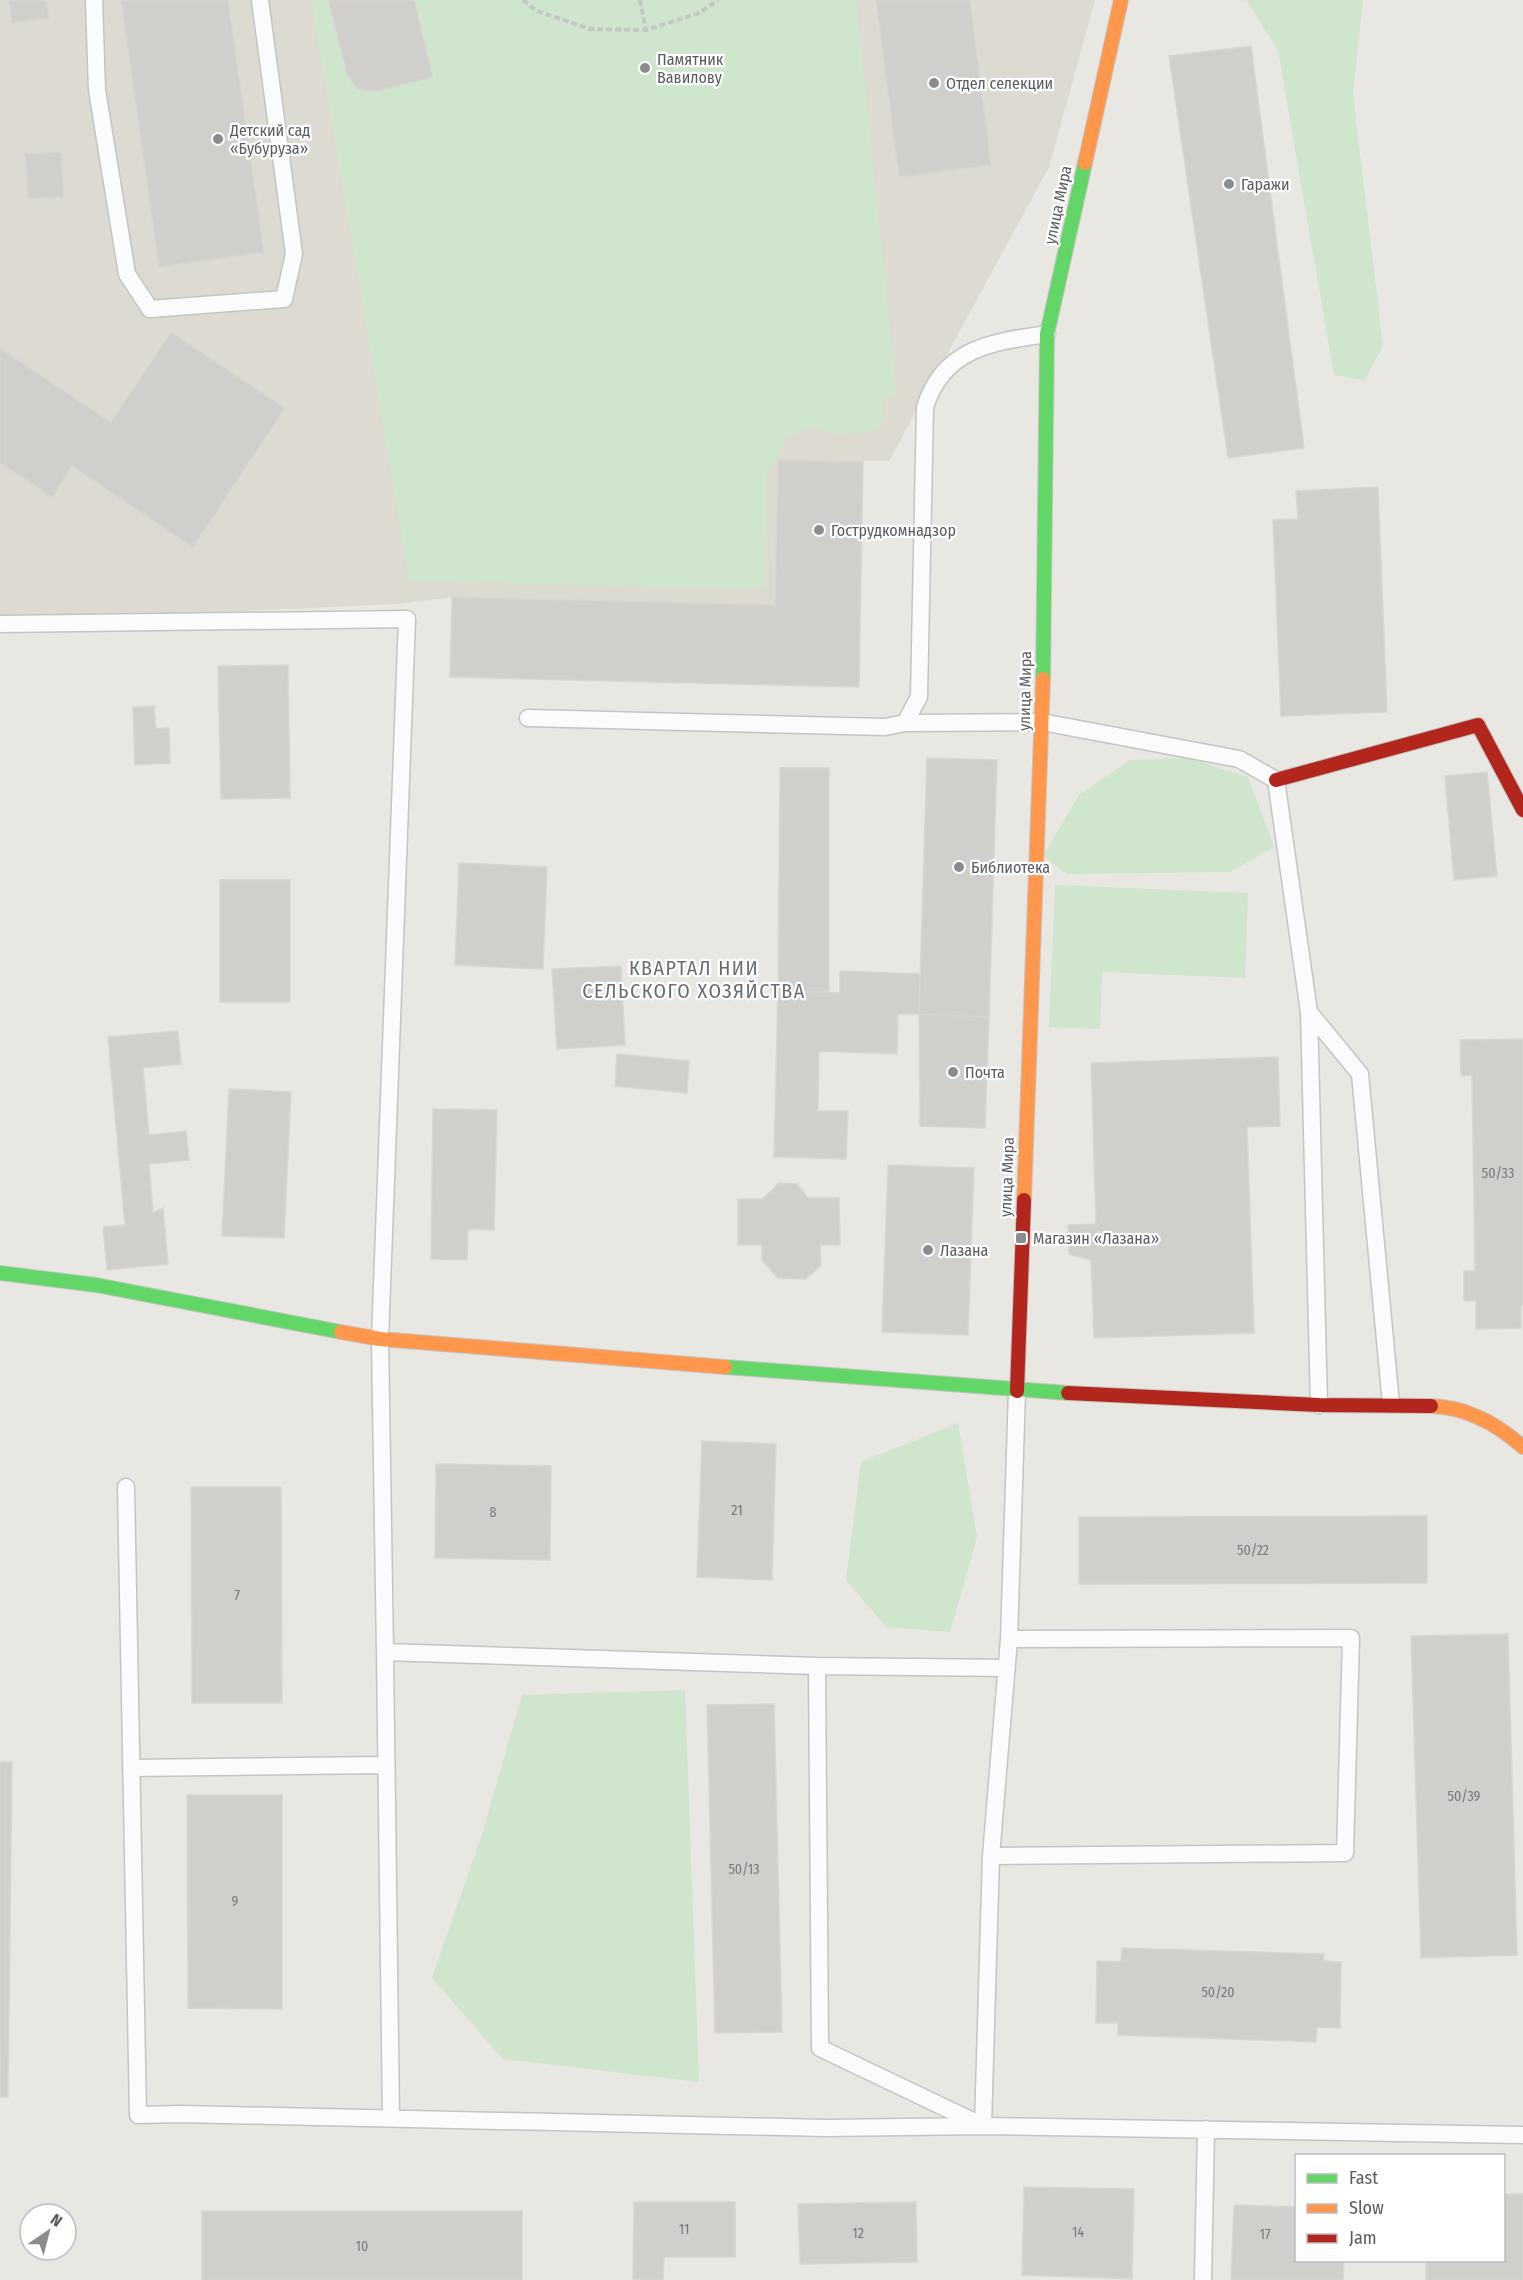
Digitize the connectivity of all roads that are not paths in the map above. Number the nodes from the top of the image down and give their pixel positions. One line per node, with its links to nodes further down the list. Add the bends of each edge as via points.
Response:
1 (94, 0): 2 (lane, via 97,90 127,274 150,309 284,299 294,254)
2 (260, 0)
3 (1121, 0): 4 (street, улица Мира)
4 (1047, 334): 7 (street, улица Мира); 8 (lane, via 998,341 957,358 930,390 925,406 919,697)
5 (0, 624): 13 (lane, via 407,619)
6 (528, 718): 8 (lane, via 885,727)
7 (1042, 722): 8 (lane); 9 (lane, via 1239,759); 14 (street, улица Мира)
8 (905, 723)
9 (1276, 780): 10 (street, via 1478,725); 11 (lane)
10 (1523, 810)
11 (1309, 1012): 15 (lane, via 1360,1074); 16 (lane)
12 (0, 1274): 13 (street, via 96,1285)
13 (380, 1339): 14 (street); 20 (lane)
14 (1017, 1391): 16 (street); 19 (lane)
15 (1391, 1404): 16 (street); 17 (street, via 1444,1406 1477,1416)
16 (1319, 1405)
17 (1523, 1447)
18 (126, 1487): 24 (lane)
19 (1009, 1639): 22 (lane); 25 (lane, via 1351,1638 1345,1853)
20 (385, 1653): 21 (lane); 23 (lane)
21 (816, 1666): 22 (lane); 27 (lane, via 820,2048)
22 (1007, 1668): 25 (lane)
23 (386, 1765): 24 (lane); 26 (lane)
24 (131, 1768): 26 (lane, via 138,2115)
25 (991, 1856): 27 (lane)
26 (391, 2118): 27 (lane, via 826,2128)
27 (983, 2126): 28 (lane)
28 (1206, 2129): 29 (lane); 30 (lane)
29 (1523, 2135)
30 (1203, 2280)

